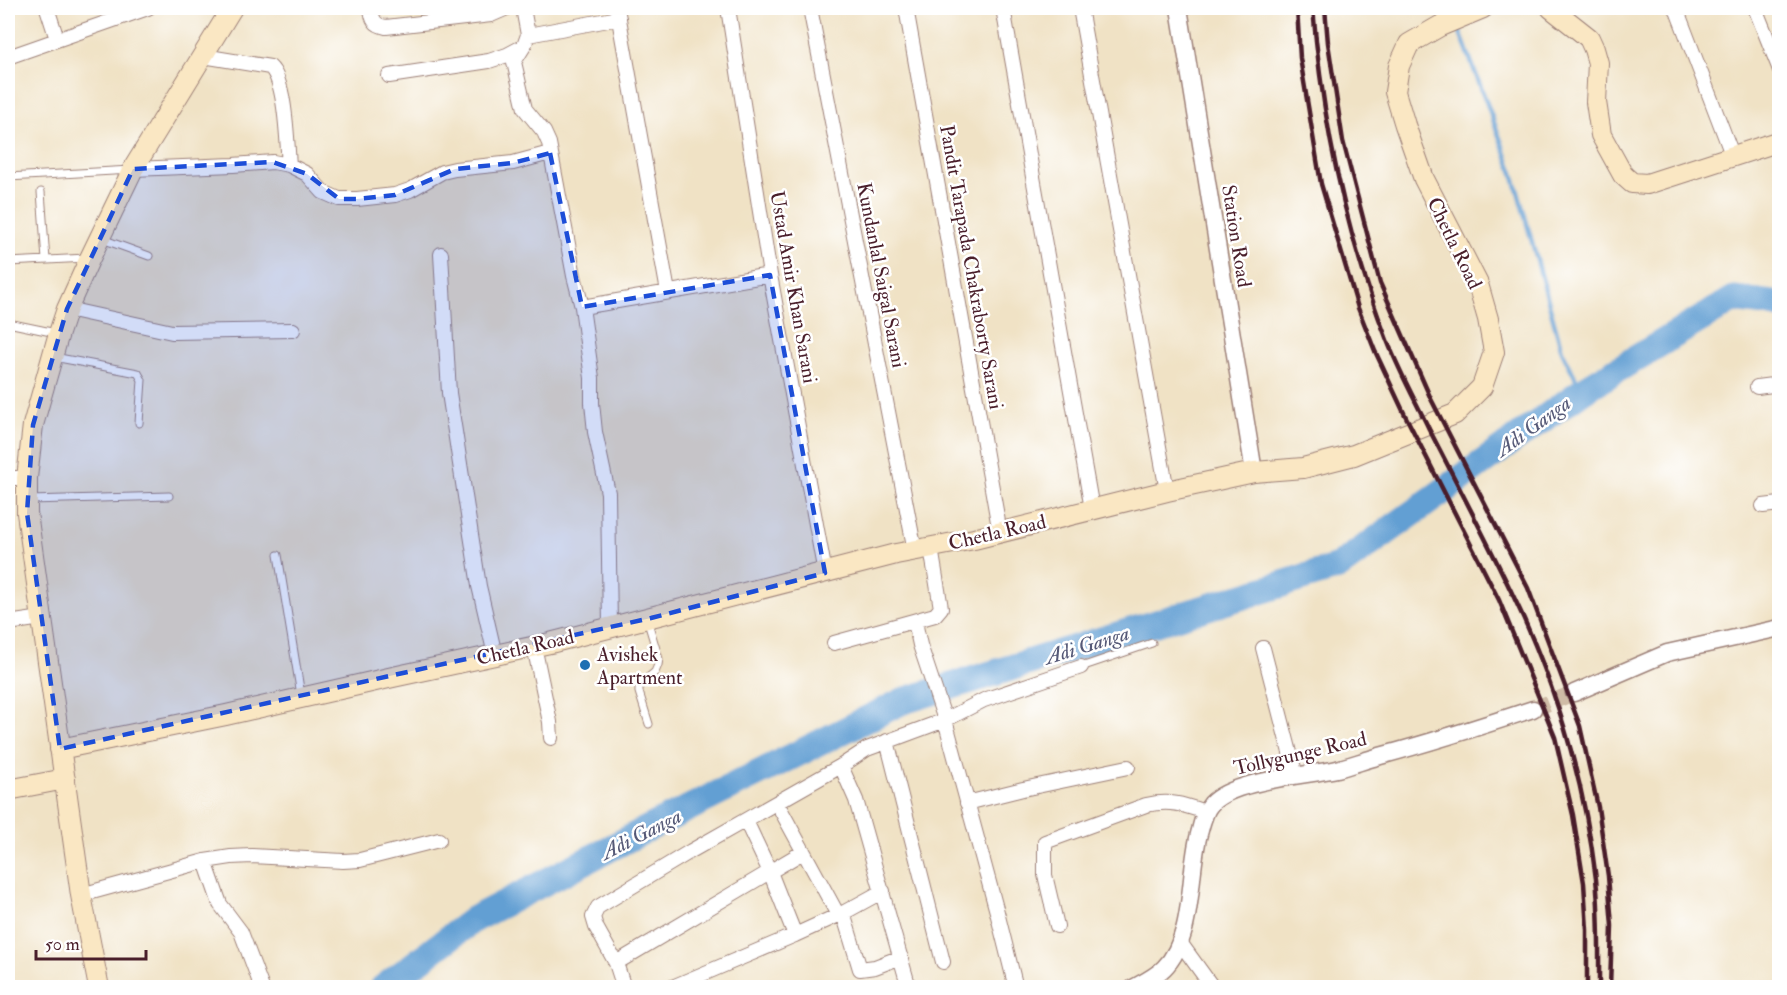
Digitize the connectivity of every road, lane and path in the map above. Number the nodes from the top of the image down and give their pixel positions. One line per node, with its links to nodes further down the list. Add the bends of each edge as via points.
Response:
1 (47, 8): 18 (street)
2 (148, 8): 18 (street)
3 (232, 8): 20 (main road)
4 (371, 8): 5 (street, via 373,21 386,27 491,15)
5 (507, 8)
6 (523, 8): 19 (street)
7 (728, 8): 37 (street, Ustad Amir Khan Sarani)
8 (810, 8): 57 (street, Kundanlal Saigal Sarani)
9 (906, 8): 56 (street, Pandit Tarapada Chakraborty Sarani)
10 (1003, 8): 55 (street)
11 (1080, 8): 50 (street)
12 (1179, 8): 48 (street, Station Road)
13 (1483, 8): 48 (main road, Chetla Road, via 1409,44 1399,66 1395,92 1424,179 1478,284 1494,352 1482,387 1455,414 1354,454 1303,468)
14 (1551, 8): 26 (main road, via 1589,38 1598,63 1596,102 1601,135 1623,175 1632,183 1647,184)
15 (1676, 8): 26 (street)
16 (1755, 8): 22 (street)
17 (618, 13): 19 (street); 38 (street)
18 (57, 39): 21 (street)
19 (526, 40): 23 (street, via 507,55 489,61); 25 (street, via 514,62 525,109 544,132)
20 (203, 56): 27 (street, via 270,67 275,72); 28 (main road)
21 (8, 57)
22 (1779, 70)
23 (389, 76)
24 (1779, 141): 26 (main road)
25 (550, 153): 27 (street, via 513,163 442,172 395,195 357,200 339,199 323,192 307,174); 39 (street)
26 (1733, 157)
27 (289, 165): 28 (street, via 273,162)
28 (133, 170): 29 (lane); 31 (main road)
29 (8, 177)
30 (41, 192): 35 (lane)
31 (100, 238): 33 (lane); 34 (main road)
32 (441, 255): 70 (street, via 449,393 479,586)
33 (149, 256)
34 (90, 258): 35 (lane); 40 (main road)
35 (46, 260): 36 (lane)
36 (8, 262)
37 (770, 275): 38 (street); 59 (street, Ustad Amir Khan Sarani)
38 (668, 292): 39 (street)
39 (582, 307): 64 (street, via 595,432 608,493)
40 (67, 309): 42 (street, via 172,333); 43 (main road)
41 (8, 324): 43 (lane)
42 (293, 330)
43 (59, 333): 44 (main road)
44 (52, 357): 47 (lane, via 138,373 142,380); 49 (main road)
45 (1779, 384): 46 (street)
46 (1757, 387)
47 (139, 423)
48 (1254, 472): 50 (main road, Chetla Road)
49 (17, 478): 52 (main road)
50 (1167, 491): 55 (main road, Chetla Road)
51 (169, 496): 52 (lane)
52 (27, 500): 60 (main road)
53 (1779, 504): 54 (street)
54 (1763, 506)
55 (1092, 509): 56 (main road, Chetla Road)
56 (1000, 533): 57 (main road, Chetla Road)
57 (923, 549): 59 (main road, Chetla Road); 62 (street, Kundanlal Saigal Sarani, via 941,608 935,615)
58 (278, 555): 73 (lane)
59 (825, 573): 61 (main road, Chetla Road)
60 (42, 618): 63 (street); 79 (main road)
61 (647, 619): 64 (main road, Chetla Road); 76 (lane, via 659,659 655,672 639,685)
62 (915, 622): 66 (street); 75 (street)
63 (8, 623)
64 (610, 627): 68 (main road, Chetla Road)
65 (1779, 628): 72 (street, via 1667,653)
66 (834, 643)
67 (1152, 643): 71 (lane)
68 (534, 646): 70 (main road, Chetla Road); 77 (street)
69 (1263, 648): 82 (street)
70 (495, 655): 73 (main road, Chetla Road)
71 (1080, 667): 75 (street)
72 (1574, 693)
73 (302, 698): 79 (main road, Chetla Road)
74 (1533, 709): 82 (street, Tollygunge Road, via 1424,744)
75 (944, 717): 78 (street); 86 (street)
76 (649, 724)
77 (551, 738)
78 (887, 741): 80 (street); 100 (street)
79 (60, 749): 83 (main road)
80 (841, 766): 85 (street); 93 (street, via 856,800)
81 (1128, 767): 86 (street)
82 (1296, 776): 87 (street, Tollygunge Road, via 1228,792)
83 (65, 779): 84 (main road); 94 (main road)
84 (8, 790)
85 (777, 803): 88 (street); 90 (street)
86 (967, 803): 108 (street)
87 (1205, 812): 96 (street, via 1163,801 1045,842 1045,875); 98 (street)
88 (746, 820): 92 (street); 101 (street, via 598,907 593,916 596,927)
89 (439, 840): 91 (street, via 352,861 252,856)
90 (803, 852): 92 (street); 95 (street)
91 (205, 861): 94 (street); 104 (street, via 220,904 241,932)
92 (770, 872): 97 (street); 101 (street)
93 (883, 891): 95 (street); 99 (street)
94 (81, 895): 103 (main road)
95 (841, 914): 97 (street); 99 (street, via 860,969)
96 (1057, 927)
97 (795, 935): 106 (street)
98 (1179, 941): 102 (street, via 1172,959); 110 (street)
99 (901, 957): 107 (street)
100 (943, 962)
101 (616, 963): 105 (street)
102 (1152, 983): 109 (street)
103 (99, 987)
104 (262, 987)
105 (624, 987)
106 (670, 987)
107 (909, 987)
108 (1016, 987)
109 (1133, 987)
110 (1213, 987)

